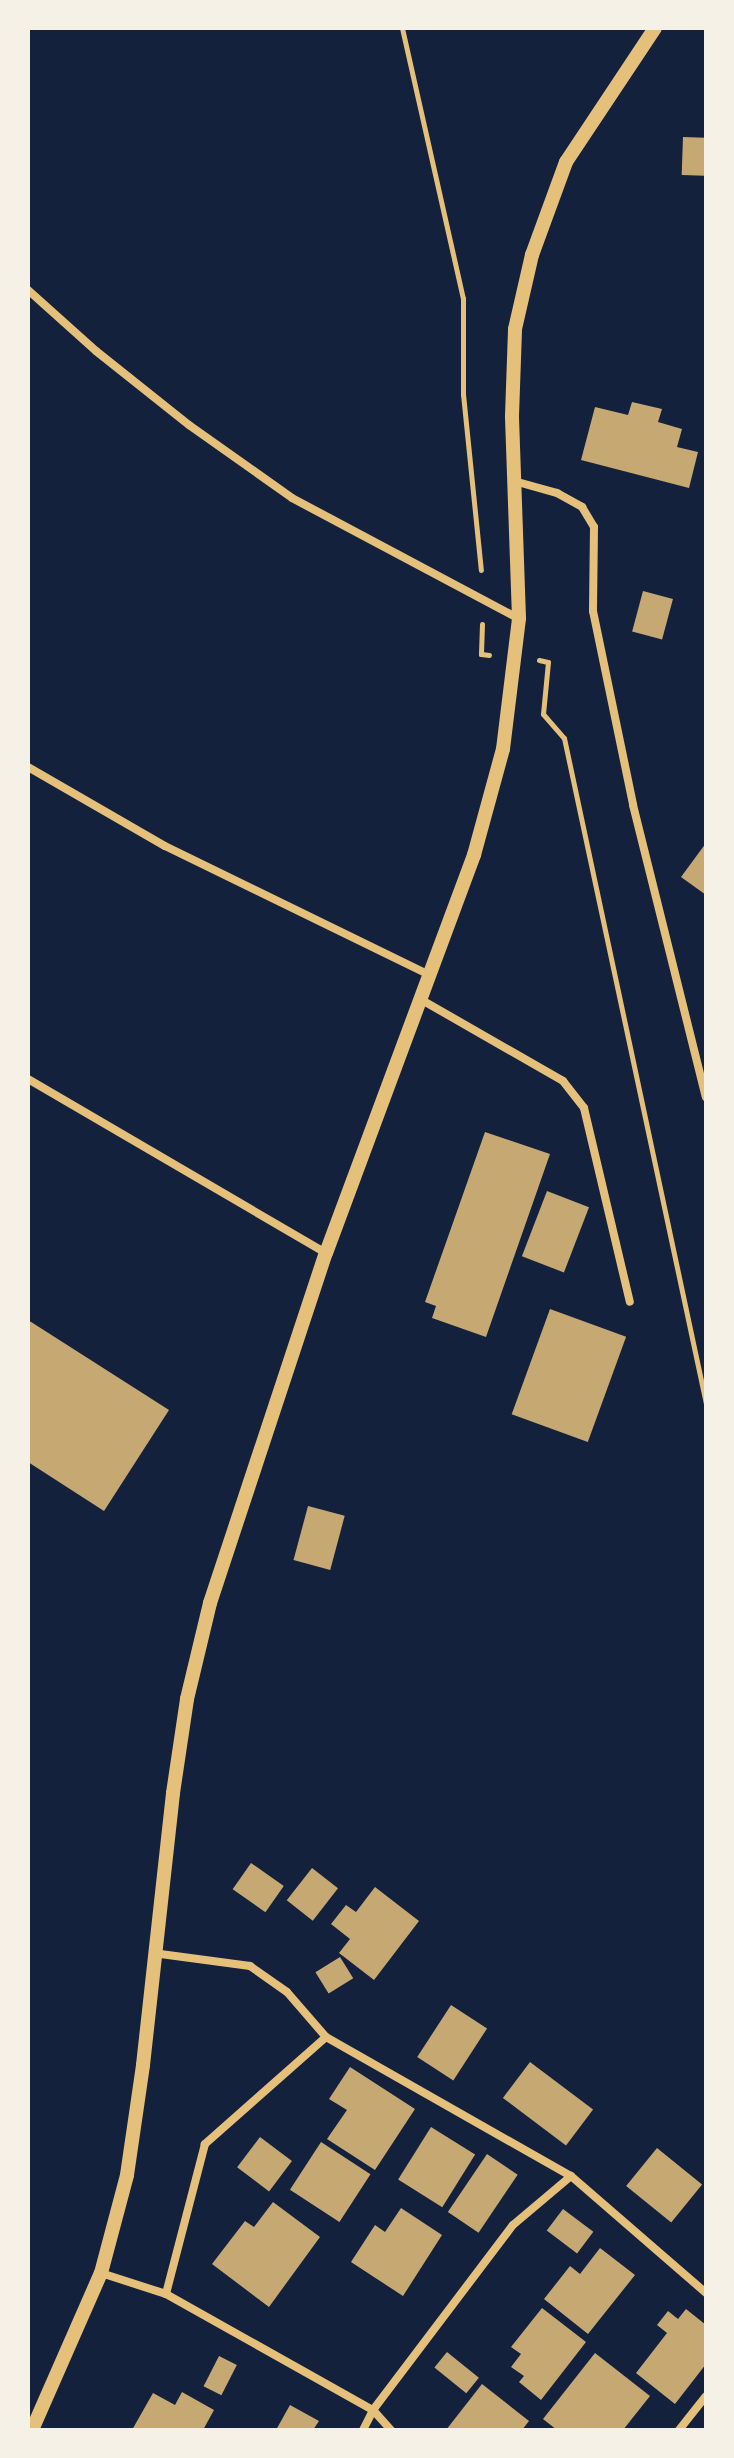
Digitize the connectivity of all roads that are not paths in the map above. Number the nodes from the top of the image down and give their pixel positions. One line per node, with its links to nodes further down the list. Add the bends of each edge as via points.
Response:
1 (655, 28): 3 (street, via 566,162 532,255 515,329)
2 (28, 290): 4 (street, via 177,416 292,498)
3 (514, 481): 4 (street); 9 (street, via 557,493 582,507 594,527 593,611 633,805)
4 (519, 618): 6 (street, via 499,764 474,855)
5 (28, 767): 6 (street, via 165,846)
6 (428, 974): 7 (street)
7 (419, 999): 10 (street); 11 (street, via 563,1081 584,1108)
8 (28, 1079): 10 (street)
9 (706, 1097)
10 (326, 1253): 12 (street, via 210,1603 187,1699)
11 (630, 1302)
12 (153, 1953): 13 (street, via 250,1966 287,1992); 15 (street, via 127,2175)
13 (326, 2037): 14 (street); 17 (street, via 205,2144)
14 (571, 2176): 16 (street); 19 (street, via 513,2225)
15 (101, 2273): 17 (street); 20 (street)
16 (706, 2293)
17 (166, 2294): 19 (street)
18 (706, 2396): 23 (street)
19 (373, 2410): 21 (street); 22 (street)
20 (32, 2430)
21 (363, 2430)
22 (391, 2430)
23 (679, 2430)

